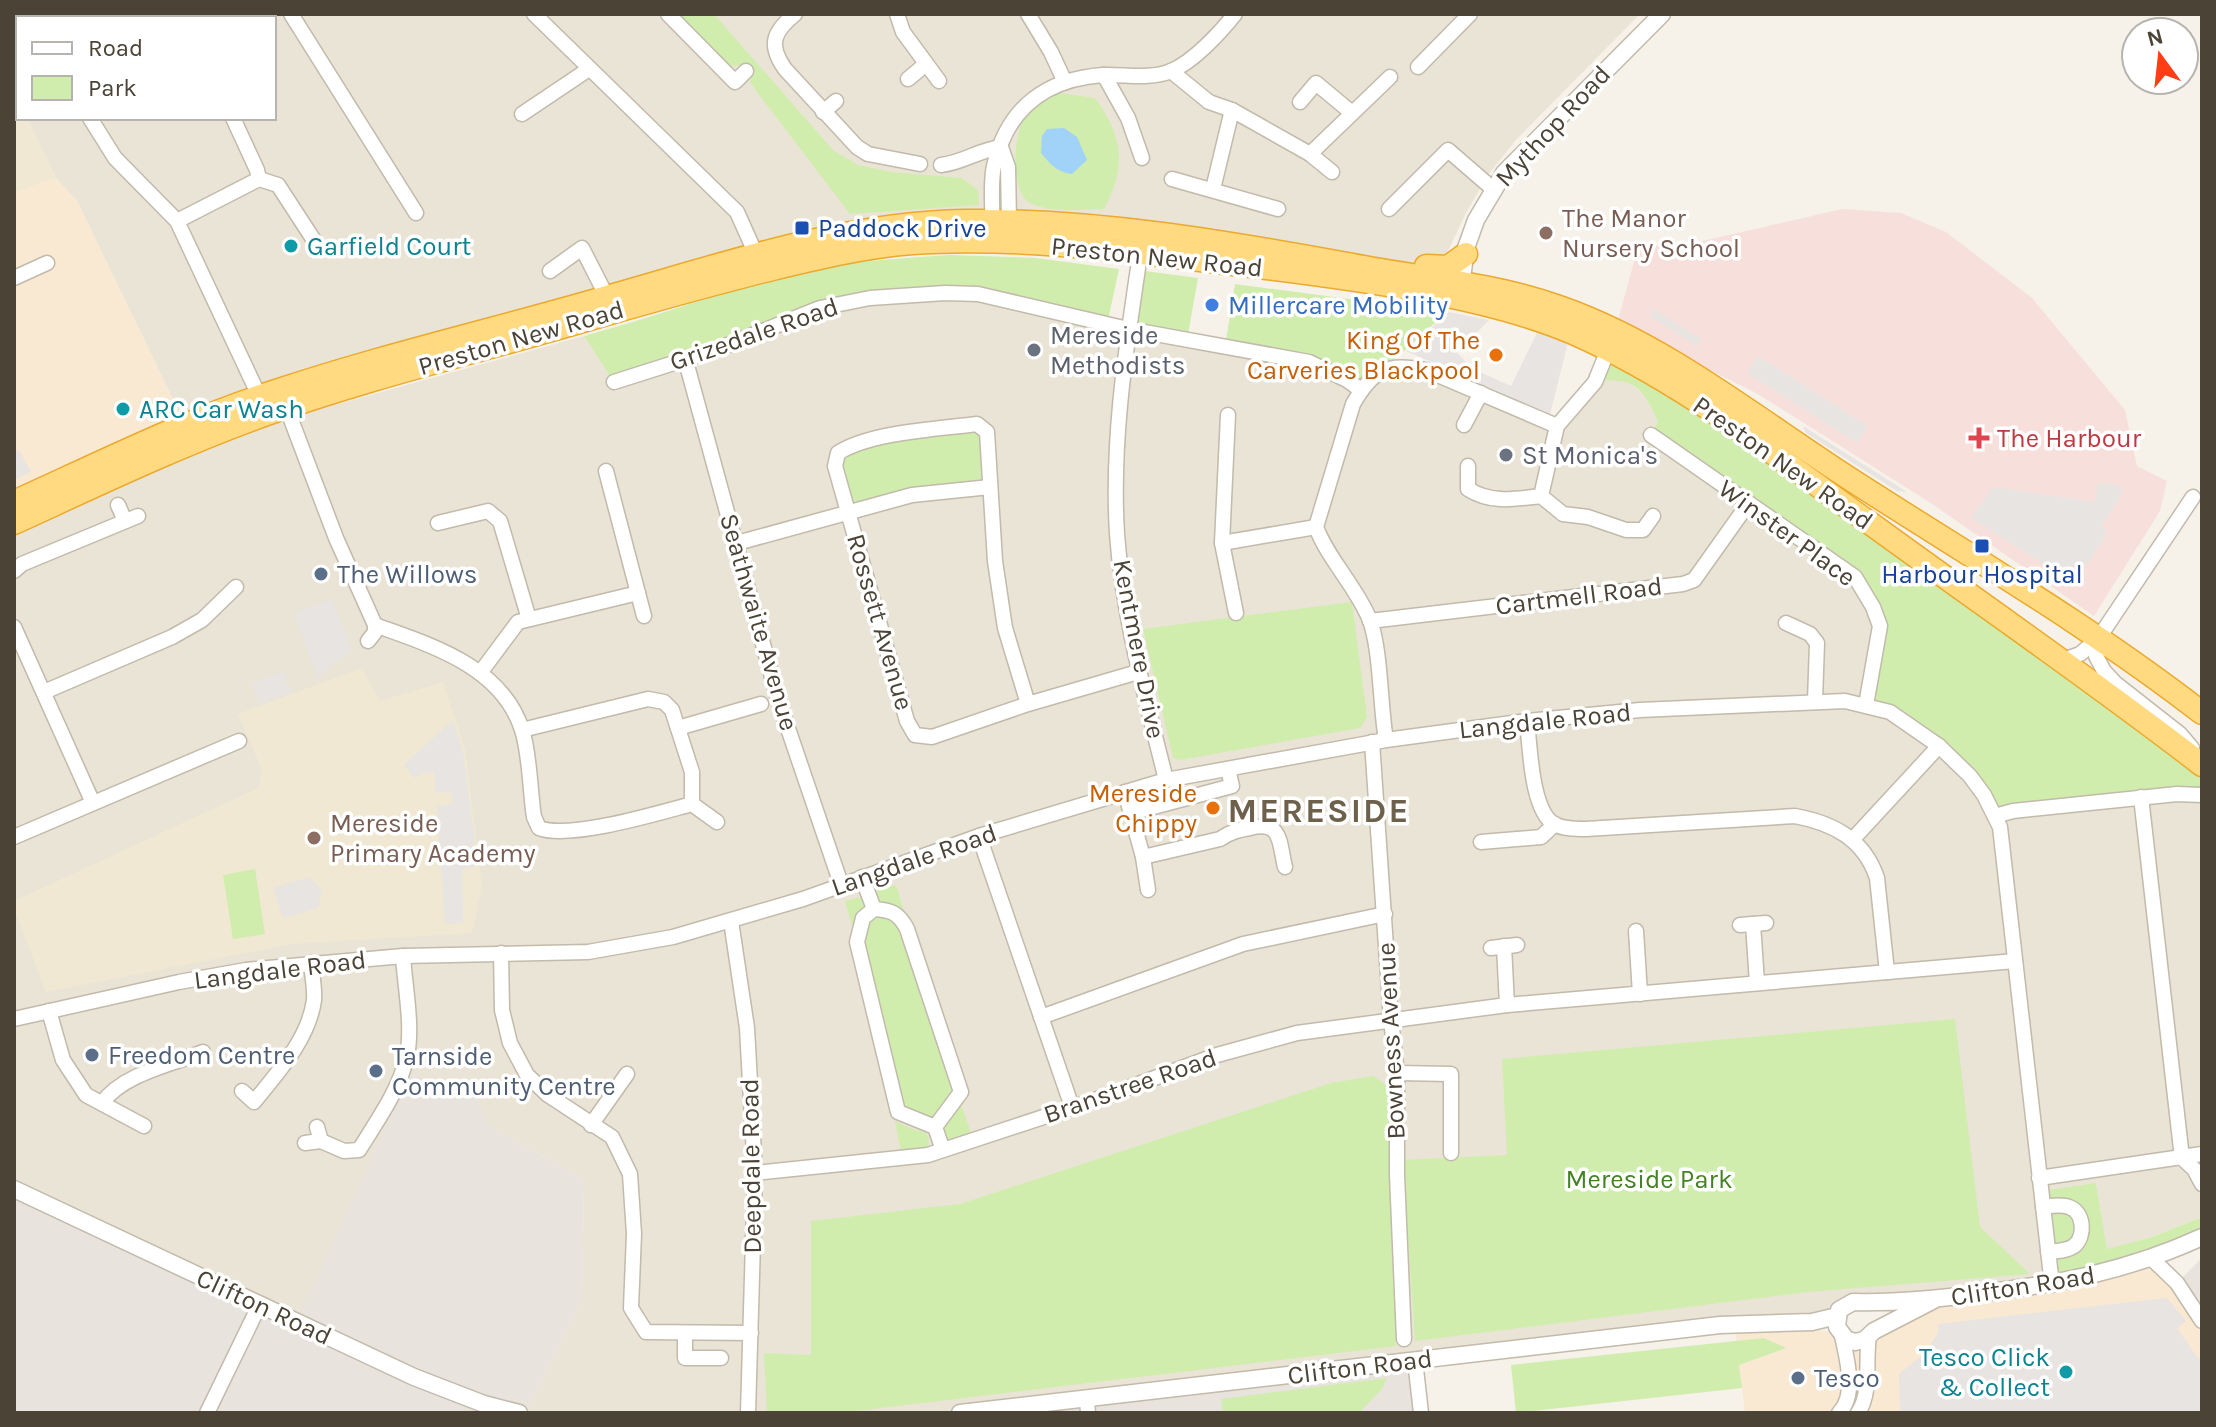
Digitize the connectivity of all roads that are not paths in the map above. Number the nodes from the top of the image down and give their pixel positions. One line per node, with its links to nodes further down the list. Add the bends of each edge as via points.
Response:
1 (69, 14): 10 (street)
2 (291, 14): 42 (street)
3 (534, 14): 14 (street)
4 (668, 14): 15 (street, via 735,82)
5 (795, 14): 25 (street, via 777,33 777,57)
6 (897, 14): 12 (street)
7 (1235, 14): 16 (street, via 1220,33)
8 (1470, 14): 13 (street)
9 (1662, 14): 39 (street, Mythop Road, via 1517,158)
10 (63, 16)
11 (1035, 17): 20 (street)
12 (926, 64): 19 (street); 21 (street)
13 (1418, 67)
14 (589, 69): 27 (street); 52 (street, via 737,212)
15 (746, 71)
16 (1171, 71): 17 (street); 24 (street, via 1209,102)
17 (1104, 75): 20 (street); 32 (street)
18 (1390, 77): 26 (street)
19 (908, 79)
20 (1064, 80): 30 (street, via 1021,111)
21 (939, 81)
22 (836, 101): 25 (street)
23 (1300, 102): 26 (street, via 1316,83)
24 (1232, 110): 31 (street); 38 (street)
25 (823, 112): 33 (street, via 868,154)
26 (1352, 113): 31 (street)
27 (522, 114)
28 (91, 120): 43 (street, via 115,158)
29 (234, 120): 36 (street)
30 (1001, 147): 34 (street); 44 (street, via 1008,167)
31 (1310, 154): 35 (street)
32 (1142, 158)
33 (920, 164)
34 (941, 165)
35 (1332, 172)
36 (259, 179): 43 (street); 48 (street, via 278,185)
37 (1172, 179): 38 (street)
38 (1213, 189): 40 (street)
39 (1493, 189): 41 (street, via 1448,150); 49 (street, Mythop Road)
40 (1278, 209)
41 (1389, 209)
42 (416, 213)
43 (177, 221): 63 (street)
44 (1000, 225): 45 (highway); 46 (highway); 47 (highway, Preston New Road); 52 (highway, Preston New Road, via 963,221 901,227)
45 (981, 242): 46 (highway, Preston New Road); 52 (highway, Preston New Road, via 907,244 801,262)
46 (1019, 243): 47 (highway, Preston New Road)
47 (1142, 243): 50 (highway, Preston New Road); 55 (highway, Preston New Road, via 1288,271); 57 (street, Kentmere Drive)
48 (317, 245)
49 (1466, 254): 50 (highway, via 1440,268 1354,256); 55 (street, Mythop Road)
50 (1335, 262): 55 (highway, Preston New Road)
51 (47, 263): 54 (street)
52 (760, 263): 56 (highway, Preston New Road); 63 (highway, Preston New Road, via 633,306)
53 (550, 271): 56 (street, Preston New Road, via 582,248)
54 (14, 278)
55 (1460, 290): 58 (highway, Preston New Road); 93 (highway, Preston New Road, via 1492,287 1567,309 1631,339)
56 (607, 297): 63 (highway, Preston New Road)
57 (1128, 329): 59 (street, Grizedale Road, via 978,294 911,294 828,306); 61 (street, Grizedale Road, via 1309,362); 96 (street, Kentmere Drive, via 1117,432 1117,534)
58 (1608, 350): 66 (street, via 1595,382); 95 (highway, Preston New Road, via 1701,404)
59 (685, 358): 60 (street, Grizedale Road); 81 (street, Seathwaite Avenue)
60 (614, 382)
61 (1361, 390): 62 (street, via 1396,366 1426,370); 80 (street)
62 (1481, 393): 65 (street); 66 (street)
63 (273, 402): 73 (highway, Preston New Road, via 186,426); 78 (highway, Preston New Road); 91 (street)
64 (1228, 415): 82 (street)
65 (1464, 425)
66 (1557, 426): 71 (street)
67 (1651, 435): 74 (street, Winster Place)
68 (1468, 466): 71 (street, via 1468,489 1481,497)
69 (606, 471): 85 (street)
70 (990, 487): 76 (street, via 912,495); 76 (street, via 987,432 977,424 910,432 850,445 838,453 835,466); 101 (street, via 1005,628)
71 (1541, 496): 77 (street, via 1563,514 1626,530 1643,530)
72 (2193, 497): 93 (street)
73 (14, 502)
74 (1748, 504): 89 (street, Cartmell Road, via 1694,580 1683,584); 102 (street, Winster Place, via 1855,577 1873,607 1880,626)
75 (118, 505): 83 (street, via 131,518)
76 (849, 513): 81 (street); 101 (street, Rossett Avenue, via 915,735 932,737)
77 (1653, 516)
78 (14, 523)
79 (438, 523): 88 (street, via 488,511 500,521)
80 (1316, 527): 82 (street); 89 (street, Bowness Avenue)
81 (737, 543): 131 (street, Seathwaite Avenue, via 778,699)
82 (1222, 543): 86 (street)
83 (14, 571)
84 (236, 587): 98 (street, via 202,620 172,637)
85 (638, 593): 87 (street); 88 (street)
86 (1236, 613)
87 (644, 616)
88 (529, 619): 97 (street, via 518,622)
89 (1370, 621): 108 (street, Bowness Avenue)
90 (1786, 623): 99 (street, via 1817,643)
91 (375, 625): 94 (street); 97 (street, via 435,647)
92 (14, 627): 98 (street)
93 (2098, 639): 95 (street); 103 (highway, Preston New Road); 110 (street, via 2096,656 2104,671 2180,734)
94 (368, 641)
95 (2063, 660): 110 (highway, Preston New Road)
96 (1138, 672): 101 (street, Rossett Avenue); 112 (street, Kentmere Drive)
97 (480, 673): 106 (street, via 508,703)
98 (44, 692): 116 (street)
99 (1815, 701): 102 (street, Langdale Road); 104 (street, Langdale Road)
100 (761, 704): 105 (street)
101 (1028, 704)
102 (1866, 705): 109 (street, Langdale Road, via 1890,712)
103 (2202, 713)
104 (1527, 721): 108 (street, Langdale Road); 121 (street, via 1535,788 1546,817)
105 (678, 728): 106 (street, via 664,702 648,699); 117 (street, via 692,772)
106 (522, 730): 117 (street, via 539,828 581,829)
107 (239, 741): 116 (street)
108 (1379, 741): 111 (street, Langdale Road); 134 (street, Bowness Avenue)
109 (1939, 746): 119 (street, Langdale Road, via 1970,776); 126 (street)
110 (2202, 762)
111 (1228, 769): 112 (street, Langdale Road); 118 (street, via 1232,786)
112 (1166, 780): 113 (street, Langdale Road)
113 (1125, 792): 118 (street); 124 (street, Langdale Road)
114 (2202, 795): 115 (street)
115 (2141, 797): 119 (street); 164 (street)
116 (93, 803): 125 (street)
117 (692, 804): 120 (street)
118 (1131, 813): 128 (street)
119 (1995, 816): 141 (street, Langdale Road)
120 (717, 822)
121 (1555, 824): 126 (street, via 1586,829 1795,816 1819,821); 127 (street, via 1541,837)
122 (1289, 826): 123 (street)
123 (1274, 829): 128 (street, via 1265,824); 129 (street)
124 (979, 836): 130 (street, Langdale Road); 148 (street)
125 (14, 837)
126 (1853, 839): 143 (street, via 1877,878)
127 (1481, 842)
128 (1143, 857): 132 (street)
129 (1285, 867)
130 (862, 877): 131 (street, Langdale Road); 133 (street)
131 (841, 884): 135 (street, Langdale Road)
132 (1148, 890)
133 (874, 909): 159 (street, via 863,918 857,942 898,1112); 159 (street, via 901,916 961,1092)
134 (1385, 914): 148 (street, via 1243,944); 150 (street, Bowness Avenue)
135 (731, 921): 139 (street, Langdale Road, via 588,952); 165 (street, Deepdale Road, via 747,1028)
136 (1753, 924): 144 (street)
137 (1636, 931): 145 (street)
138 (1504, 946): 146 (street)
139 (501, 953): 140 (street, Langdale Road); 157 (street, via 502,1010 510,1043 527,1075)
140 (403, 956): 142 (street, Langdale Road); 160 (street, via 407,1055 399,1081 359,1150 344,1151 319,1134)
141 (2015, 961): 143 (street, Branstree Road); 166 (street, Langdale Road)
142 (311, 963): 147 (street, Langdale Road, via 179,982); 154 (street, via 314,1001 303,1032 254,1102)
143 (1887, 972): 144 (street, Branstree Road)
144 (1757, 983): 145 (street, Branstree Road)
145 (1640, 994): 146 (street, Branstree Road)
146 (1507, 1005): 150 (street, Branstree Road)
147 (49, 1011): 149 (street, Langdale Road); 155 (street, via 63,1060 86,1095)
148 (1041, 1017): 156 (street)
149 (14, 1019)
150 (1391, 1020): 152 (street, Bowness Avenue); 156 (street, Branstree Road, via 1297,1033 1217,1055)
151 (203, 1052): 155 (street, via 131,1079)
152 (1397, 1073): 162 (street, via 1451,1068); 184 (street, Bowness Avenue)
153 (627, 1074): 157 (street)
154 (242, 1091)
155 (102, 1103): 158 (street)
156 (1072, 1107): 161 (street, Branstree Road)
157 (591, 1125): 181 (street, via 612,1137 630,1174 631,1308 646,1332)
158 (144, 1126)
159 (935, 1127): 161 (street)
160 (305, 1143)
161 (943, 1150): 165 (street, Branstree Road)
162 (1451, 1153)
163 (2202, 1154): 164 (street)
164 (2182, 1158): 166 (street); 167 (street)
165 (755, 1173): 182 (street, Deepdale Road)
166 (2039, 1178): 169 (street, Langdale Road)
167 (2202, 1184)
168 (14, 1189): 178 (street, Clifton Road)
169 (2043, 1207): 172 (street, Langdale Road); 172 (street, via 2077,1211 2082,1227 2074,1246)
170 (2202, 1237): 171 (street, Clifton Road)
171 (2167, 1251): 173 (street, Clifton Road); 174 (street)
172 (2048, 1252): 175 (street, Langdale Road)
173 (2150, 1257): 174 (street); 175 (street, Clifton Road)
174 (2177, 1283): 179 (street)
175 (2052, 1285): 176 (street, Clifton Road)
176 (1934, 1300): 177 (street, Clifton Road); 183 (street, Clifton Road)
177 (1865, 1304): 180 (street, Clifton Road, via 1848,1303); 183 (street, via 1876,1319)
178 (259, 1306): 188 (street); 189 (street, Clifton Road, via 414,1377)
179 (2202, 1321)
180 (1840, 1328): 183 (street, Clifton Road, via 1855,1342); 186 (street, Clifton Road, via 1720,1325); 193 (street, via 1848,1399)
181 (685, 1333): 182 (street); 185 (street, via 685,1358)
182 (751, 1333): 190 (street, Deepdale Road)
183 (1872, 1334): 194 (street, via 1866,1392)
184 (1404, 1339)
185 (721, 1358)
186 (1415, 1360): 187 (street, Clifton Road); 192 (street)
187 (1087, 1406): 191 (street, Clifton Road)
188 (207, 1413)
189 (519, 1413)
190 (748, 1413)
191 (960, 1413)
192 (1421, 1413)
193 (1839, 1413)
194 (1858, 1413)

